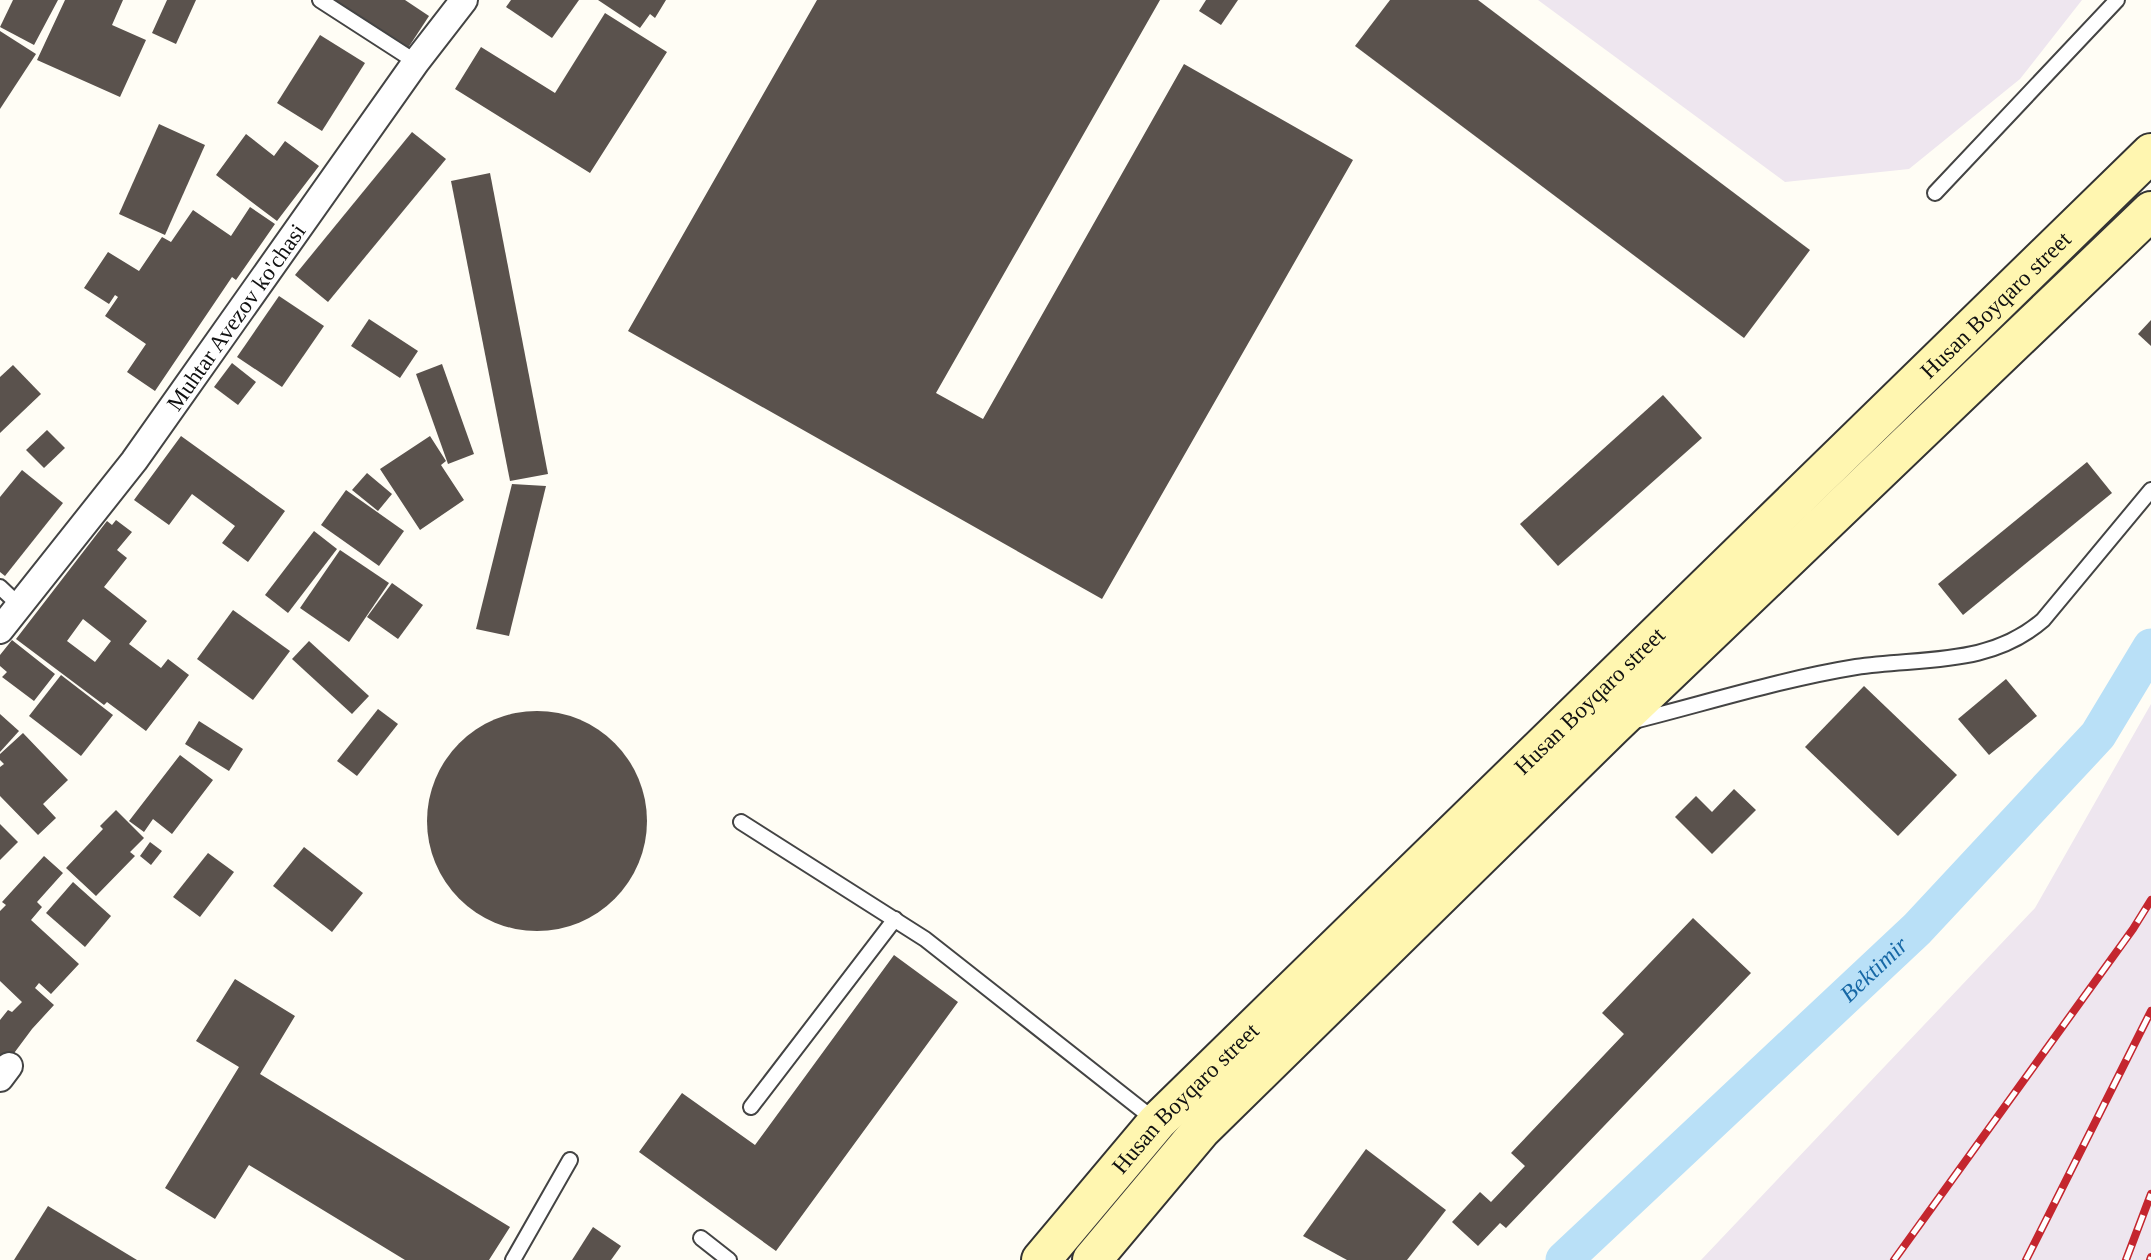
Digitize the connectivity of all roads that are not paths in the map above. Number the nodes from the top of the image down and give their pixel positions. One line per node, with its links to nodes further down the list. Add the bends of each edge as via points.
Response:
1 (320, 0): 4 (lane)
2 (464, 0): 4 (street, Muhtar Avezov ko'chasi)
3 (2117, 0): 6 (lane)
4 (416, 62): 10 (street, Muhtar Avezov ko'chasi, via 134,461)
5 (2151, 153): 16 (main road, Husan Boyqaro street)
6 (1935, 193)
7 (2151, 211): 12 (main road, Husan Boyqaro street)
8 (2151, 490): 12 (lane, via 2043,620 2026,635 2001,646 1928,662 1856,667)
9 (0, 587): 10 (lane)
10 (20, 607): 11 (street, Muhtar Avezov ko'chasi)
11 (0, 630)
12 (1612, 727): 22 (main road, Husan Boyqaro street, via 1201,1130)
13 (741, 822): 14 (lane)
14 (895, 919): 15 (lane); 16 (lane)
15 (751, 1107)
16 (1157, 1122): 21 (main road, Husan Boyqaro street)
17 (570, 1160): 19 (lane)
18 (701, 1238): 20 (lane)
19 (513, 1260)
20 (729, 1260)
21 (1041, 1260)
22 (1092, 1260)

